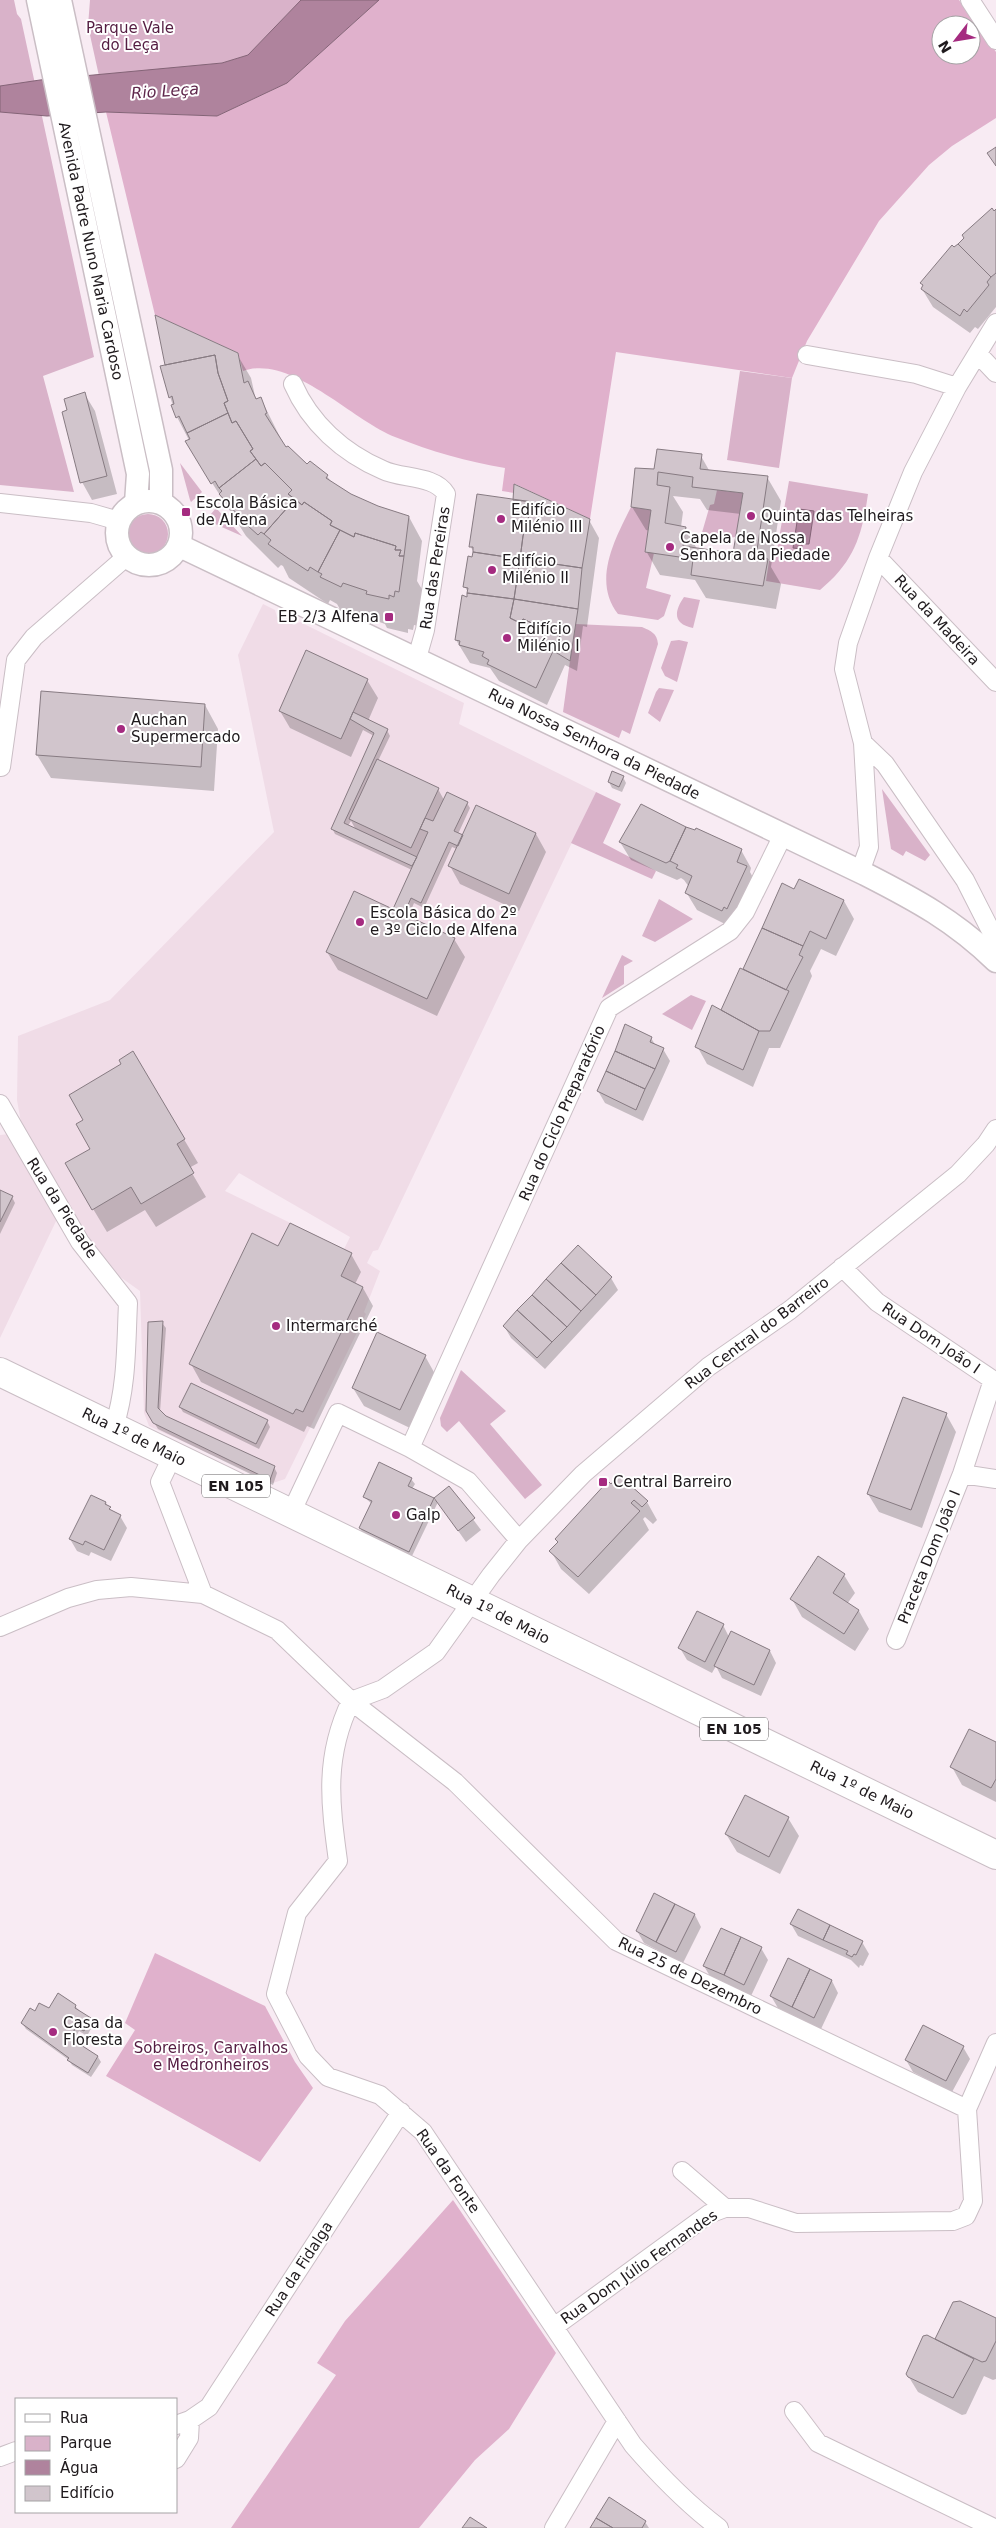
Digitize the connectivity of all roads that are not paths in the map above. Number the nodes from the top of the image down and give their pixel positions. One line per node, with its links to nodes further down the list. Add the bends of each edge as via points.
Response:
1 (38, 0): 5 (street, Avenida Padre Nuno Maria Cardoso)
2 (60, 0): 5 (street, Avenida Padre Nuno Maria Cardoso)
3 (970, 0): 4 (street)
4 (996, 40)
5 (84, 163): 13 (street, Avenida Padre Nuno Maria Cardoso, via 138,474); 14 (street, Avenida Padre Nuno Maria Cardoso, via 161,470)
6 (996, 323): 7 (street)
7 (978, 354): 9 (street); 11 (street)
8 (807, 355): 11 (street, via 916,374)
9 (996, 373)
10 (293, 384): 19 (street, Rua das Pereiras, via 310,417 340,444 384,471 433,483 446,494 426,630)
11 (957, 388): 18 (street, via 913,472)
12 (0, 503): 15 (street, via 91,513)
13 (136, 503): 14 (street, via 149,500); 15 (street)
14 (161, 503): 16 (street, via 179,520)
15 (119, 521): 17 (street, via 116,534)
16 (180, 546): 17 (street, via 162,564 137,564); 19 (street, Rua Nossa Senhora da Piedade)
17 (126, 557): 22 (street, via 39,633 16,660)
18 (878, 558): 20 (street, Rua da Madeira); 21 (street, via 855,618 844,668)
19 (416, 658): 23 (street, Rua Nossa Senhora da Piedade)
20 (996, 682)
21 (863, 743): 24 (street, via 869,847); 25 (street, via 885,764 965,880)
22 (1, 768)
23 (783, 835): 24 (street, Rua Nossa Senhora da Piedade); 32 (street, Rua do Ciclo Preparatório, via 745,912 730,931 609,1008)
24 (860, 872): 26 (street, Rua Nossa Senhora da Piedade, via 928,906 971,936)
25 (995, 939)
26 (996, 961)
27 (0, 1104): 31 (street, Rua da Piedade, via 80,1242 128,1303 124,1386)
28 (996, 1129): 29 (street, Rua Central do Barreiro, via 958,1174)
29 (842, 1267): 34 (street, Rua Dom João I, via 877,1302 993,1380); 37 (street, Rua Central do Barreiro, via 790,1310 708,1367 583,1474)
30 (0, 1372): 31 (main road, Rua 1º de Maio / EN 105)
31 (114, 1427): 33 (main road, Rua 1º de Maio / EN 105)
32 (410, 1448): 36 (street, via 338,1413); 37 (street, via 468,1481)
33 (173, 1455): 36 (main road, Rua 1º de Maio / EN 105); 38 (street, via 160,1482)
34 (962, 1474): 35 (street); 41 (street, Praceta Dom João I)
35 (996, 1479)
36 (291, 1513): 39 (main road, Rua 1º de Maio / EN 105)
37 (519, 1540): 39 (street, Rua Central do Barreiro)
38 (202, 1594): 40 (street, Rua 25 de Dezembro, via 131,1586 98,1590); 42 (street, Rua 25 de Dezembro, via 277,1630)
39 (472, 1602): 42 (street, Rua Central do Barreiro, via 436,1652 383,1688); 43 (main road, Rua 1º de Maio / EN 105)
40 (1, 1624)
41 (896, 1640)
42 (351, 1700): 45 (street, Rua 25 de Dezembro, via 455,1782 616,1941); 46 (street, Rua da Fonte, via 340,1723 330,1778 338,1861 297,1913 276,1994 308,2056 328,2076 380,2095)
43 (996, 1855)
44 (996, 2043): 45 (street)
45 (967, 2109): 48 (street, Rua Dom Júlio Fernandes, via 973,2201 966,2216 953,2221 796,2223 749,2208)
46 (401, 2112): 49 (street, Rua da Fonte, via 423,2132); 52 (street, Rua da Fidalga, via 209,2407)
47 (682, 2171): 48 (street, Rua Dom Júlio Fernandes)
48 (725, 2208): 49 (street, Rua Dom Júlio Fernandes, via 709,2214)
49 (554, 2327): 51 (street, Rua da Fonte)
50 (794, 2411): 58 (street, via 818,2443)
51 (617, 2421): 56 (street); 57 (street, Rua da Fonte, via 632,2445 661,2477)
52 (183, 2422): 55 (street, Rua da Fidalga, via 189,2438)
53 (15, 2451): 54 (street)
54 (0, 2457)
55 (178, 2457)
56 (554, 2528)
57 (718, 2528)
58 (994, 2528)

